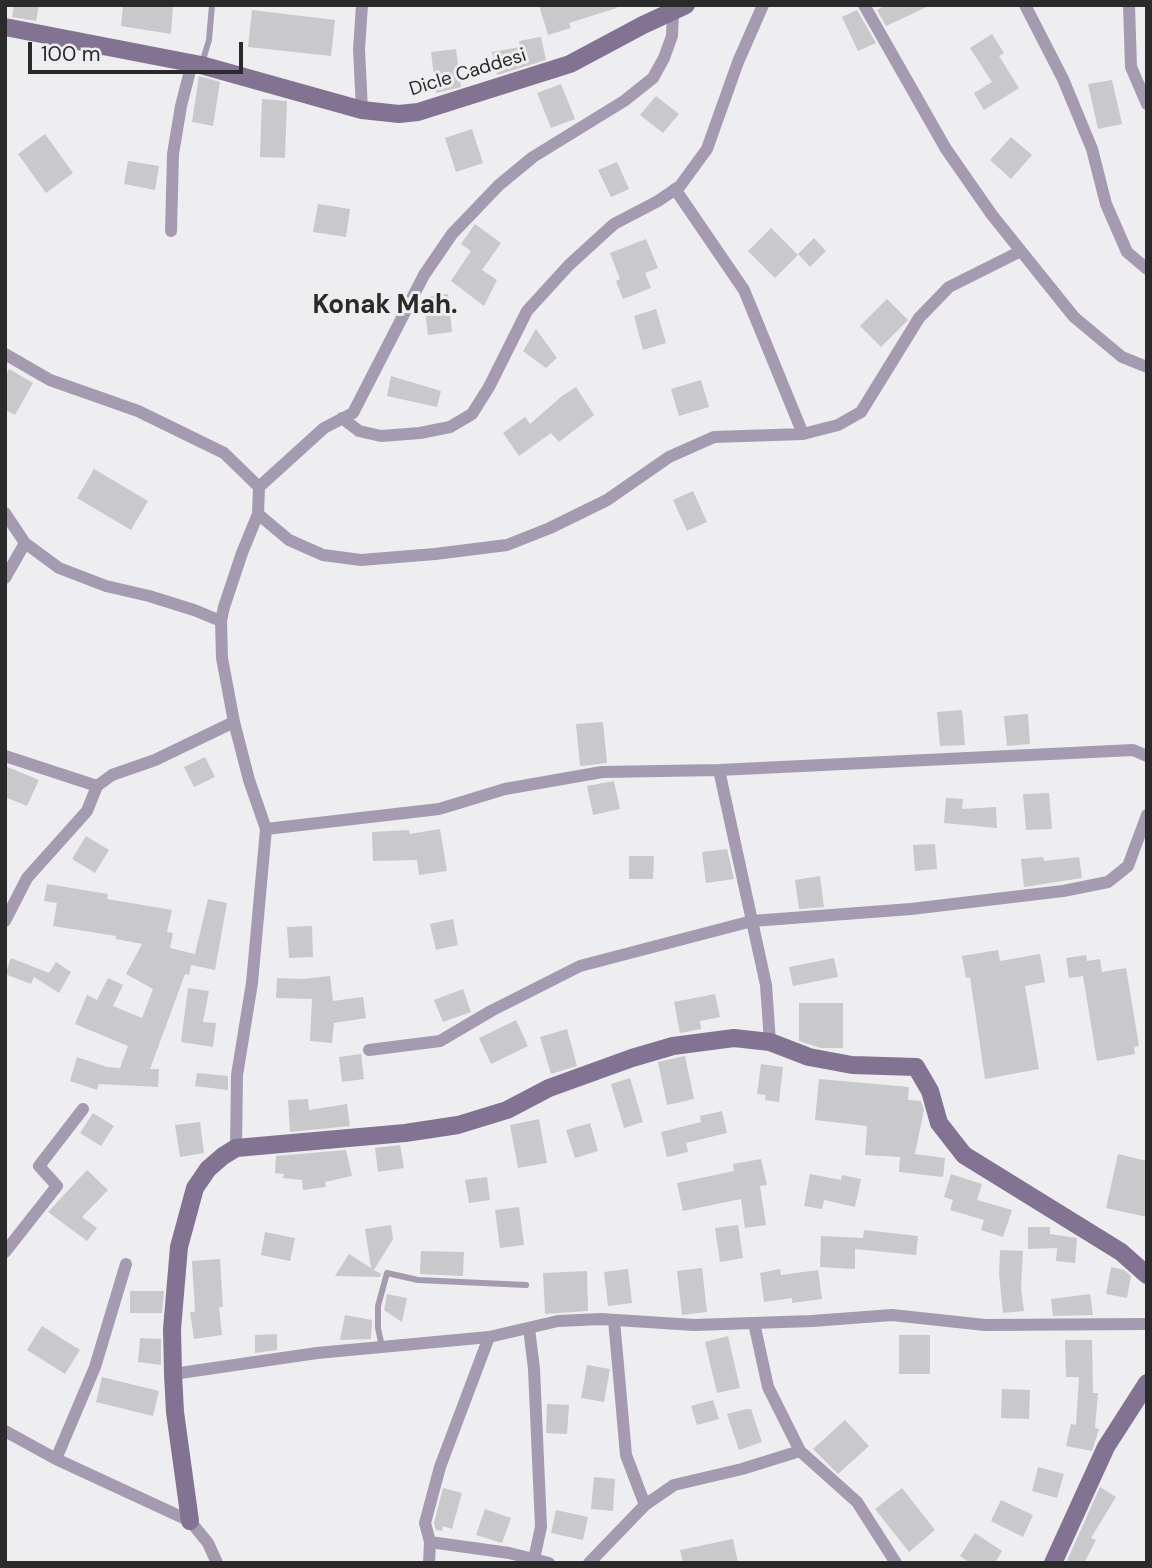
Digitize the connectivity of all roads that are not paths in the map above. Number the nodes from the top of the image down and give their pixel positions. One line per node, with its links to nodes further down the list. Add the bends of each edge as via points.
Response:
1 (212, 5): 9 (lane, via 209,40)
2 (362, 5): 11 (street)
3 (763, 5): 12 (street, via 708,149)
4 (864, 5): 14 (street, via 946,149)
5 (1025, 5): 15 (street, via 1092,149 1106,204 1127,252)
6 (1129, 5): 10 (street, via 1130,67)
7 (679, 9): 11 (street, Dicle Caddesi, via 569,64 520,80 418,112); 18 (street, via 653,78 499,184 452,234 424,275 352,413)
8 (5, 27): 9 (street, Dicle Caddesi)
9 (197, 64): 11 (street, Dicle Caddesi); 13 (street, via 181,106 173,154)
10 (1147, 104)
11 (362, 110)
12 (675, 189): 18 (street, via 614,224 527,311 472,414 450,427 381,436 359,430); 19 (street, via 744,290)
13 (171, 230)
14 (1021, 251): 17 (street, via 1074,317 1122,357); 19 (street, via 949,287 919,318 861,412 838,425)
15 (1147, 269)
16 (5, 354): 20 (street, via 50,380 138,411 224,453)
17 (1147, 367)
18 (342, 418): 20 (street, via 324,428)
19 (803, 434): 22 (street, via 714,437 669,457 607,500 507,545 362,560 323,555 289,540)
20 (259, 487): 22 (street)
21 (5, 513): 23 (street)
22 (258, 514): 25 (street)
23 (25, 543): 24 (street); 25 (street, via 59,568)
24 (5, 578)
25 (221, 621): 26 (street, via 222,658)
26 (234, 722): 30 (street); 32 (street)
27 (5, 756): 30 (street)
28 (1147, 756): 29 (street, via 1133,750)
29 (719, 770): 32 (street, via 602,772 505,789 439,809); 34 (street)
30 (97, 786): 33 (street, via 87,811 27,878)
31 (1147, 815): 34 (street, via 1128,866 1100,884 911,909)
32 (266, 829): 38 (street, via 252,984 237,1074)
33 (5, 921)
34 (752, 921): 35 (street); 36 (street, via 580,966 440,1041)
35 (770, 1042): 38 (street, via 734,1038 673,1046 458,1125); 41 (street, via 809,1057 852,1065 916,1067 930,1091 939,1123 964,1155 1121,1252)
36 (369, 1050)
37 (83, 1109): 39 (street, via 39,1166 57,1186)
38 (236, 1148): 49 (street, via 208,1169 195,1188 187,1213 175,1281)
39 (5, 1252)
40 (126, 1264): 53 (street, via 95,1367)
41 (1147, 1275)
42 (526, 1285): 48 (lane, via 387,1273 378,1306)
43 (614, 1320): 44 (street); 46 (street, via 558,1321); 54 (street, via 626,1455)
44 (754, 1323): 45 (street, via 892,1315 985,1325); 52 (street, via 768,1387)
45 (1147, 1324)
46 (529, 1328): 47 (street); 57 (street, via 541,1527)
47 (489, 1337): 48 (street); 56 (street, via 440,1466 425,1523)
48 (382, 1347): 49 (street)
49 (173, 1374): 55 (street)
50 (1147, 1383): 63 (street, via 1106,1447)
51 (9, 1436): 53 (street)
52 (800, 1451): 54 (street, via 674,1485); 62 (street, via 858,1503)
53 (56, 1459): 55 (street)
54 (645, 1505): 61 (street)
55 (190, 1521): 58 (street, via 208,1543)
56 (430, 1542): 57 (street); 59 (street)
57 (534, 1559): 60 (street)
58 (216, 1563)
59 (429, 1563)
60 (549, 1563)
61 (589, 1563)
62 (896, 1563)
63 (1053, 1563)

